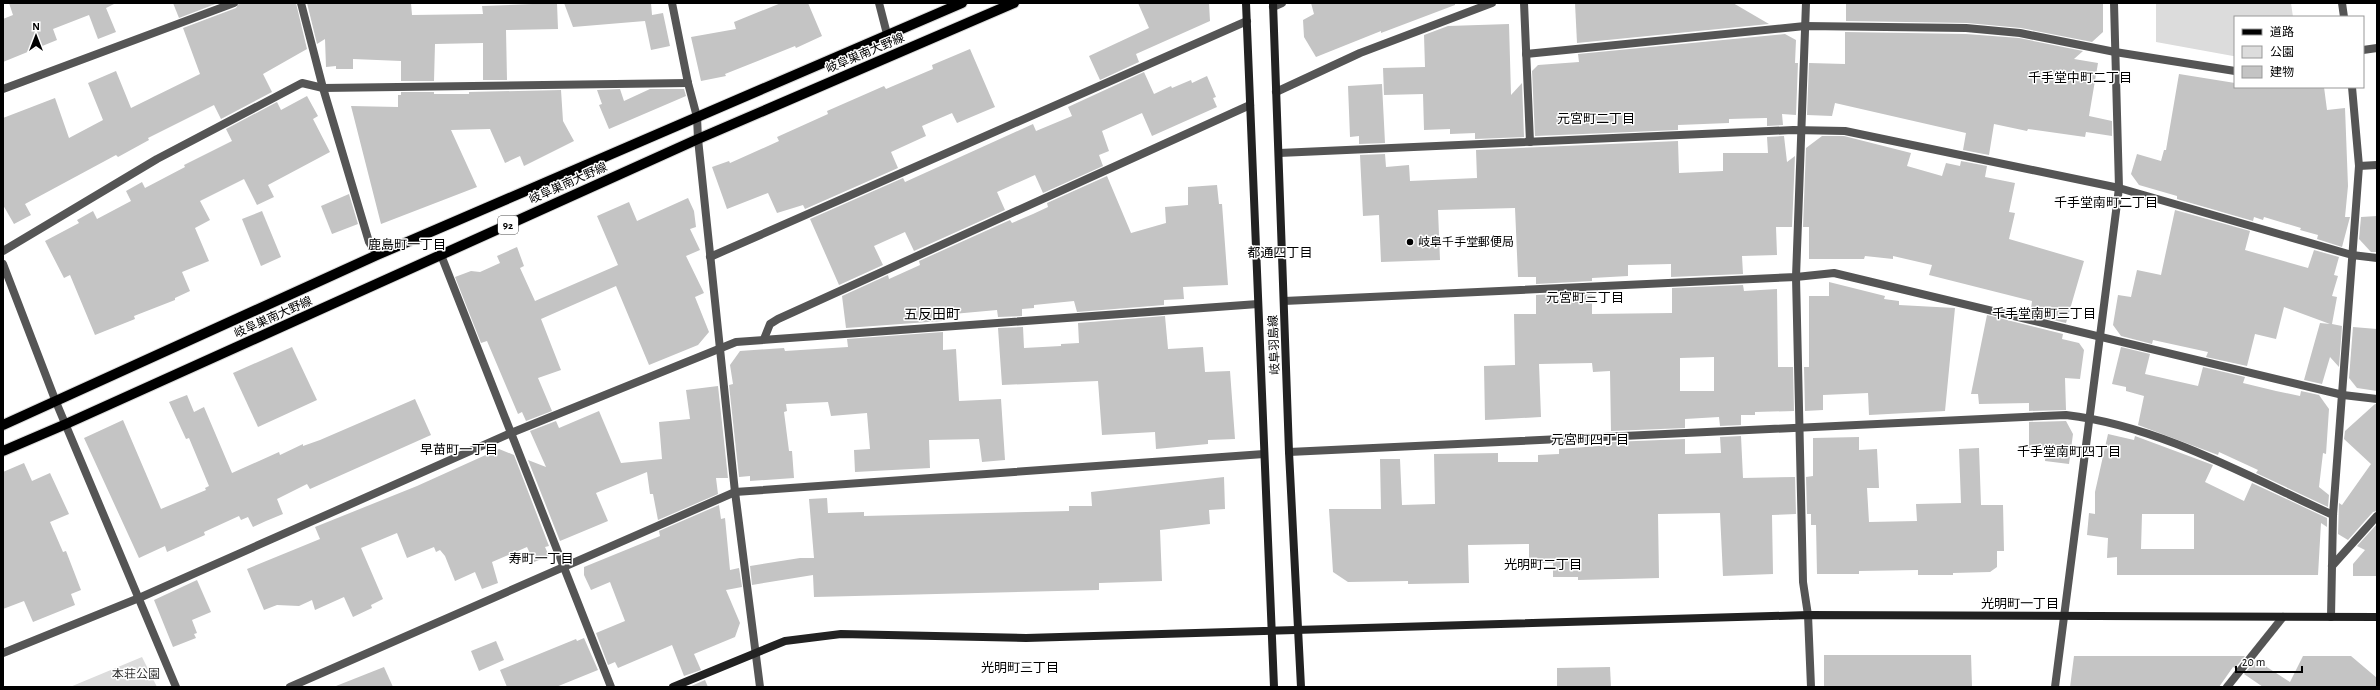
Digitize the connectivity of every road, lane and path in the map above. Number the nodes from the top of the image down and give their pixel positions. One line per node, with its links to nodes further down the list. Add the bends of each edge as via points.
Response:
1 (234, 3): 27 (street)
2 (301, 3): 25 (street)
3 (672, 3): 24 (street)
4 (879, 3): 18 (street)
5 (962, 3): 18 (main road, 岐阜巣南大野線 / 92)
6 (1014, 3): 32 (main road, 岐阜巣南大野線 / 92)
7 (1246, 3): 16 (street, 岐阜羽島線)
8 (1282, 3): 14 (street)
9 (1492, 3): 28 (street, via 1360,53)
10 (1524, 3): 22 (street)
11 (1806, 3): 17 (street)
12 (2114, 3): 21 (street)
13 (2342, 3): 15 (street)
14 (1273, 5): 28 (street, 岐阜羽島線)
15 (2344, 16)
16 (1246, 21): 29 (street, 岐阜羽島線); 42 (street)
17 (1805, 26): 21 (street, via 1966,28 2020,33); 22 (street); 31 (street)
18 (887, 34): 30 (main road, 岐阜巣南大野線 / 92)
19 (2377, 48): 20 (street)
20 (2364, 50)
21 (2116, 52): 23 (street); 37 (street)
22 (1526, 54): 33 (street)
23 (2234, 71)
24 (688, 83): 25 (street); 30 (street)
25 (323, 88): 38 (street, via 302,82 157,159); 39 (street, via 369,242)
26 (2352, 88): 36 (street)
27 (3, 89)
28 (1276, 92): 34 (street, 岐阜羽島線)
29 (1250, 105): 47 (street, 岐阜羽島線); 49 (street, via 778,319 770,324)
30 (697, 117): 32 (street); 39 (main road, 岐阜巣南大野線 / 92)
31 (1802, 130): 33 (street); 37 (street, via 1845,131); 45 (street)
32 (698, 138): 40 (main road, 岐阜巣南大野線 / 92); 42 (street)
33 (1530, 142): 34 (street)
34 (1279, 153): 46 (street, 岐阜羽島線)
35 (2377, 165): 36 (street)
36 (2359, 166): 41 (street)
37 (2119, 188): 41 (street); 48 (street)
38 (3, 251)
39 (377, 255): 53 (main road, 岐阜巣南大野線 / 92)
40 (441, 255): 55 (main road, 岐阜巣南大野線 / 92); 58 (street)
41 (2352, 255): 43 (street); 51 (street)
42 (710, 258): 50 (street)
43 (2377, 258)
44 (3, 264): 53 (street)
45 (1796, 278): 46 (street); 48 (street, via 1834,274); 57 (street)
46 (1284, 301): 60 (street, 岐阜羽島線)
47 (1258, 304): 49 (street); 61 (street, 岐阜羽島線)
48 (2099, 337): 51 (street); 54 (street)
49 (764, 339): 50 (street, via 736,342)
50 (720, 347): 58 (street); 62 (street)
51 (2343, 395): 52 (street); 63 (street)
52 (2377, 400)
53 (56, 402): 55 (street); 56 (main road, 岐阜巣南大野線 / 92)
54 (2088, 418): 57 (street, via 2066,415); 63 (street, via 2160,437); 69 (street)
55 (66, 424): 59 (main road, 岐阜巣南大野線 / 92); 67 (street)
56 (3, 425)
57 (1798, 427): 60 (street); 68 (street, via 1803,582)
58 (511, 433): 66 (street); 67 (street)
59 (3, 451)
60 (1289, 452): 73 (street, 岐阜羽島線)
61 (1264, 454): 62 (street); 74 (street, 岐阜羽島線)
62 (735, 492): 66 (street); 75 (street)
63 (2333, 515): 65 (street)
64 (2377, 516): 65 (street)
65 (2332, 566): 71 (street)
66 (564, 568): 78 (street); 79 (street)
67 (139, 598): 76 (street); 77 (street)
68 (1808, 615): 69 (street); 73 (street); 84 (street)
69 (2063, 616): 70 (street); 85 (street)
70 (2283, 616): 71 (street); 86 (street)
71 (2331, 617): 72 (street)
72 (2377, 617)
73 (1298, 629): 74 (street); 83 (street, 岐阜羽島線)
74 (1271, 631): 75 (street, via 1026,638 841,634 785,641); 82 (street, 岐阜羽島線)
75 (757, 652): 80 (street); 81 (street)
76 (3, 653)
77 (176, 687)
78 (290, 687)
79 (611, 687)
80 (674, 687)
81 (760, 687)
82 (1274, 687)
83 (1301, 687)
84 (1811, 687)
85 (2055, 687)
86 (2227, 687)

